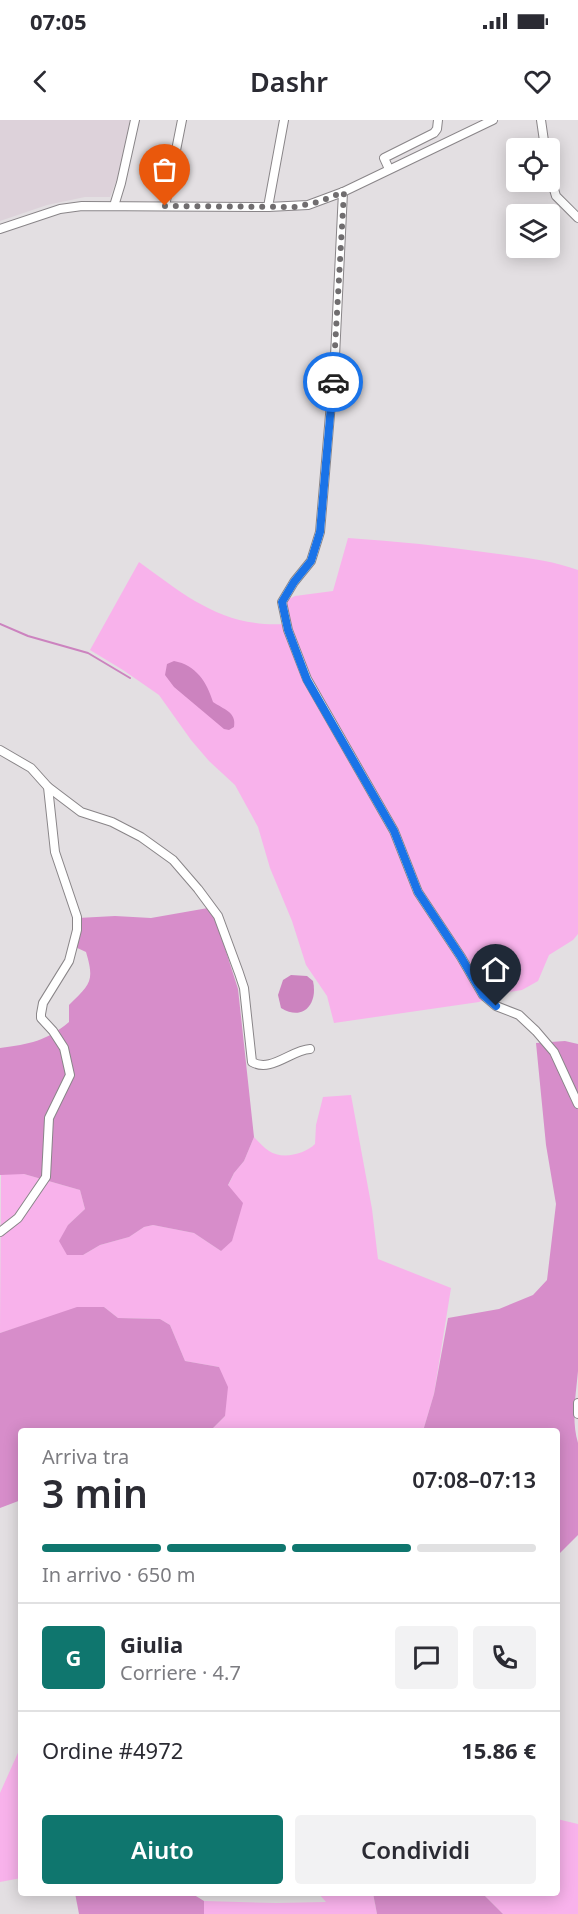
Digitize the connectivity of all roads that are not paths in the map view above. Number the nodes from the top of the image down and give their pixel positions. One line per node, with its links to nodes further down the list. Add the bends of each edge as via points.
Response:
1 (135, 120): 11 (street)
2 (182, 120): 12 (street)
3 (284, 120): 13 (street)
4 (438, 120): 8 (street, via 434,133 384,158)
5 (493, 120): 8 (street)
6 (541, 120): 7 (street)
7 (544, 138)
8 (389, 169): 9 (street)
9 (344, 192): 13 (street, via 308,205); 19 (street, via 320,532 311,561 282,602 288,630 307,680 394,831 418,892 483,995 496,1006 519,1015 554,1052)
10 (555, 192): 14 (street)
11 (114, 206): 12 (street); 15 (street, via 60,209)
12 (165, 206): 13 (street)
13 (268, 207)
14 (578, 218)
15 (0, 229)
16 (0, 750): 17 (street, via 31,768)
17 (48, 787): 18 (street, via 81,812 141,837 173,860 218,916 244,988 252,1062 269,1064); 20 (street, via 55,852 74,906 77,930 69,961 43,1003 41,1018 64,1048 70,1075 49,1118 46,1177 18,1218)
18 (310, 1049)
19 (578, 1104)
20 (0, 1232)
21 (578, 1403): 22 (street)
22 (578, 1414)

